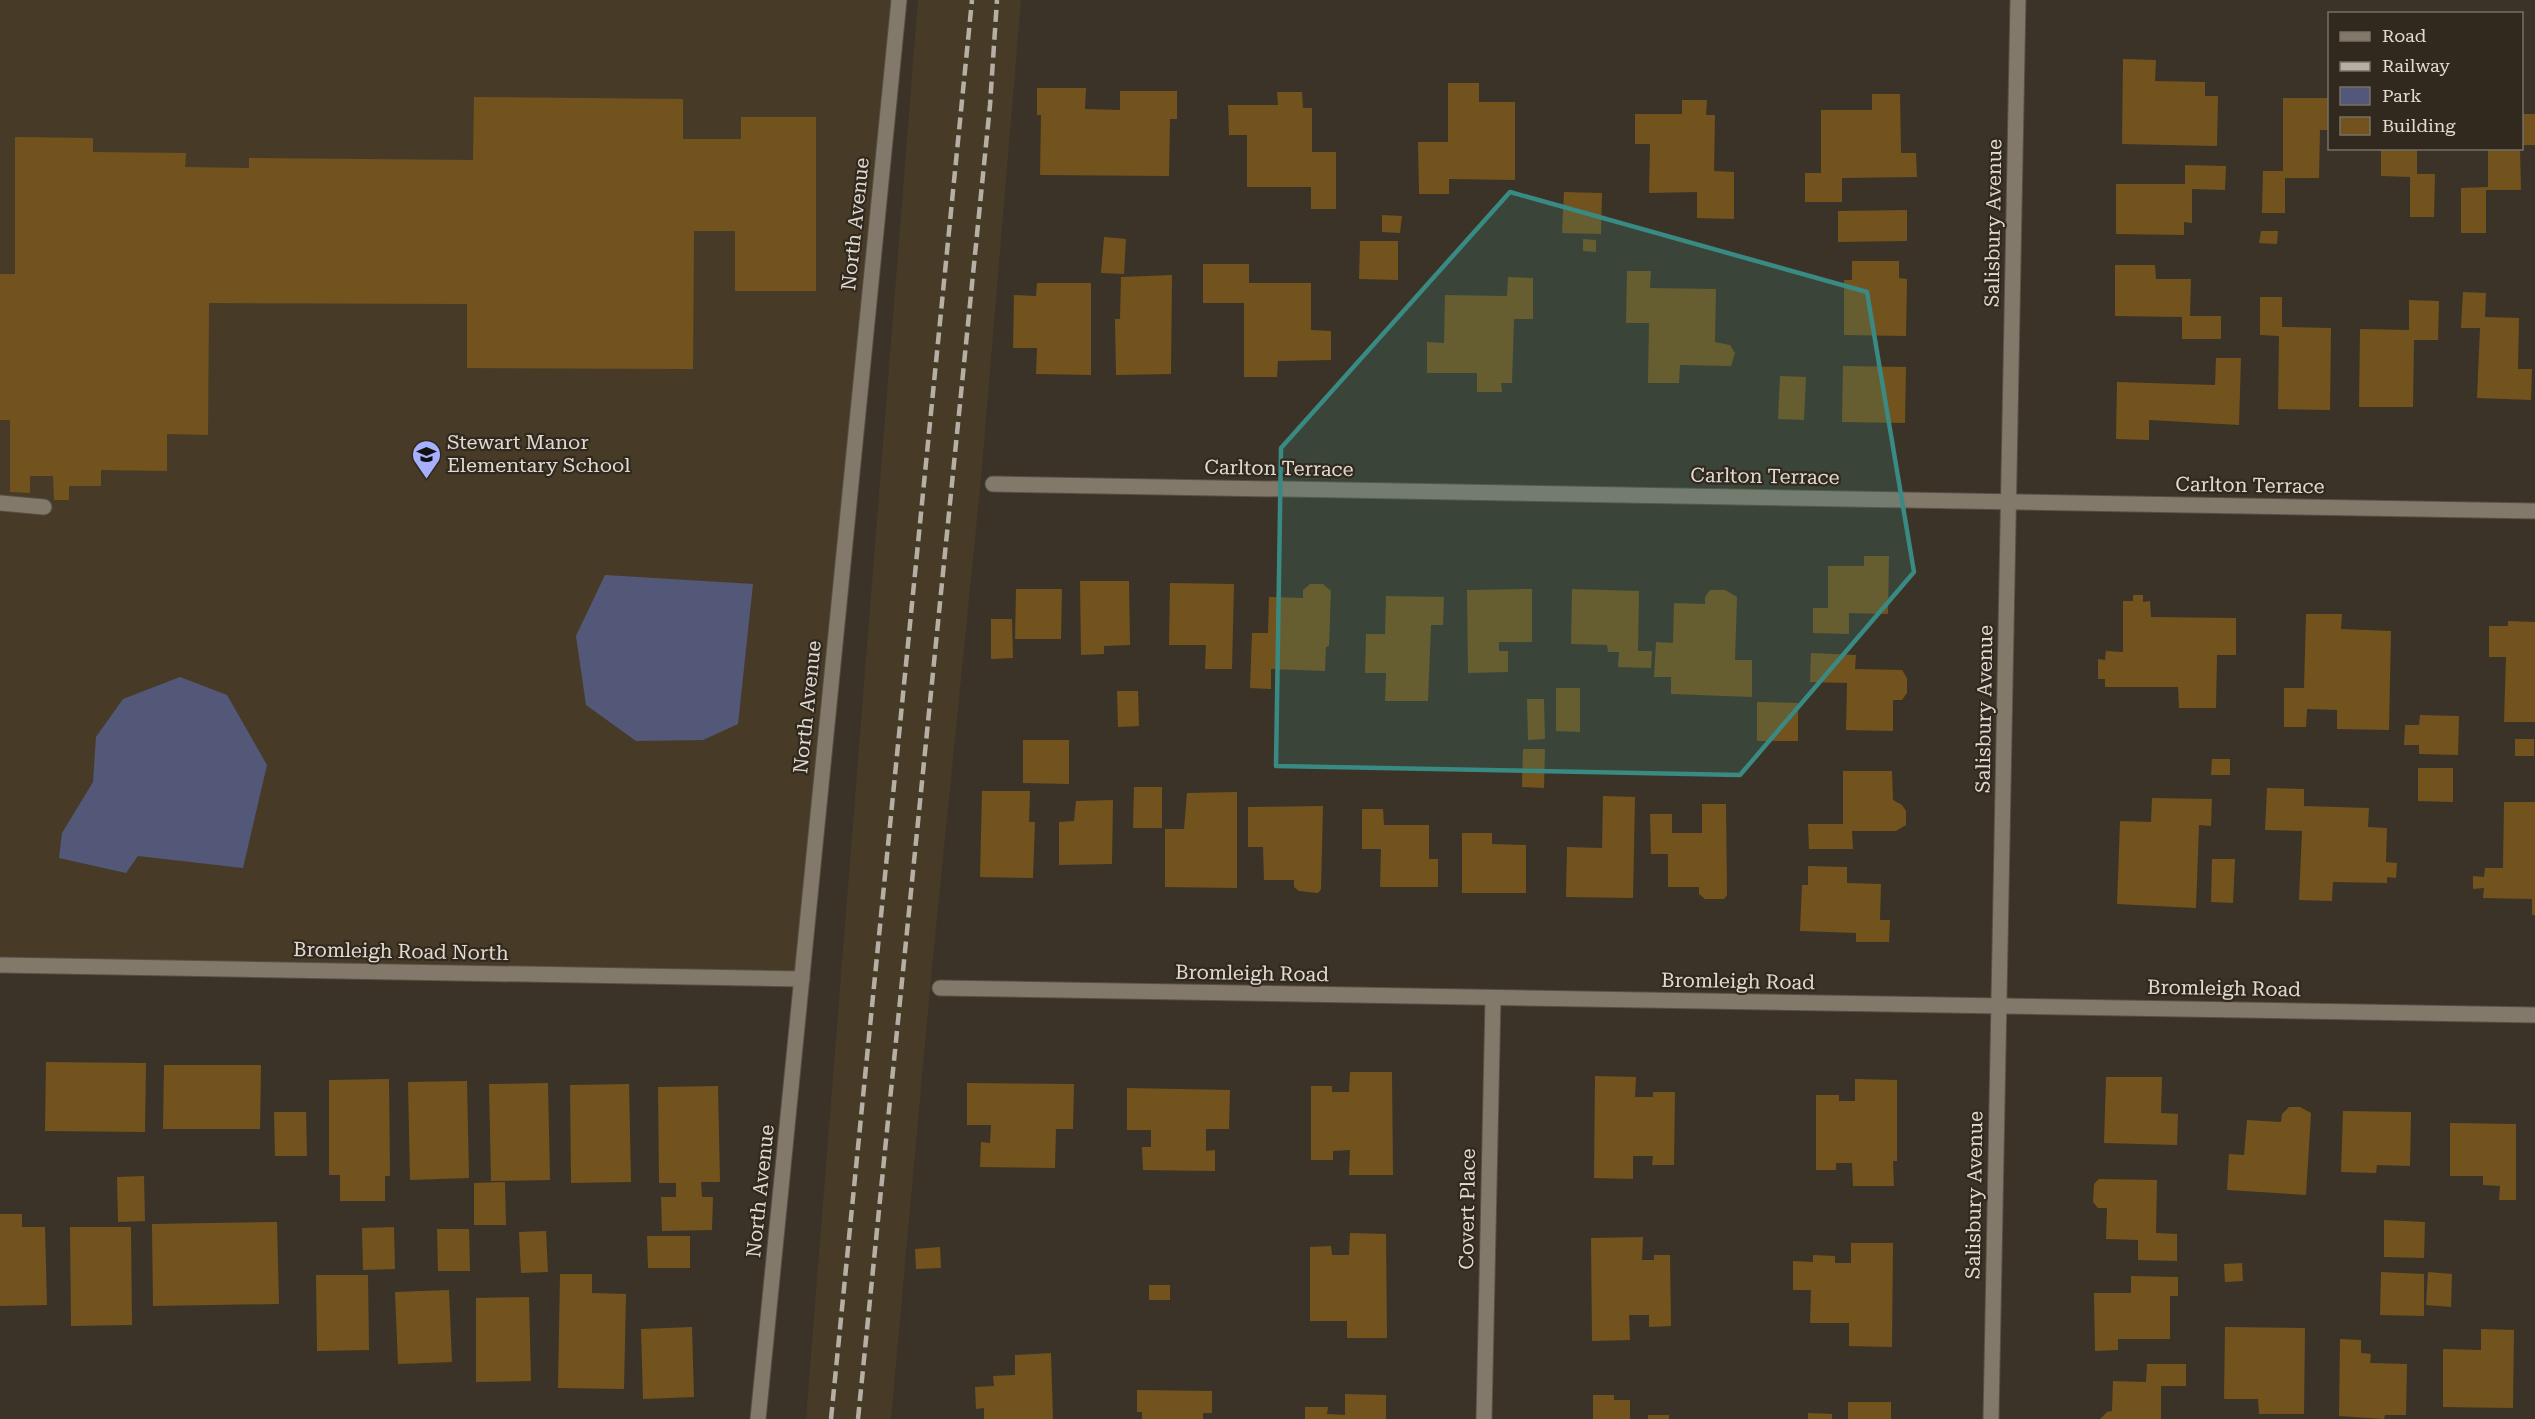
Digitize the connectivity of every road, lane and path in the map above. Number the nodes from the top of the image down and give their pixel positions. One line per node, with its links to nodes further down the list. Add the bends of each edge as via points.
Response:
1 (899, 0): 9 (street, North Avenue)
2 (2018, 0): 4 (street, Salisbury Avenue)
3 (993, 484): 4 (street, Carlton Terrace)
4 (2009, 501): 7 (street, Carlton Terrace); 12 (street, Salisbury Avenue)
5 (0, 503): 6 (street)
6 (44, 507)
7 (2535, 511)
8 (0, 965): 9 (street, Bromleigh Road North)
9 (802, 979): 14 (street, North Avenue)
10 (940, 988): 11 (street, Bromleigh Road)
11 (1493, 999): 12 (street, Bromleigh Road); 15 (street, Covert Place)
12 (1999, 1005): 13 (street, Bromleigh Road); 16 (street, Salisbury Avenue)
13 (2535, 1015)
14 (758, 1419)
15 (1484, 1419)
16 (1991, 1419)

